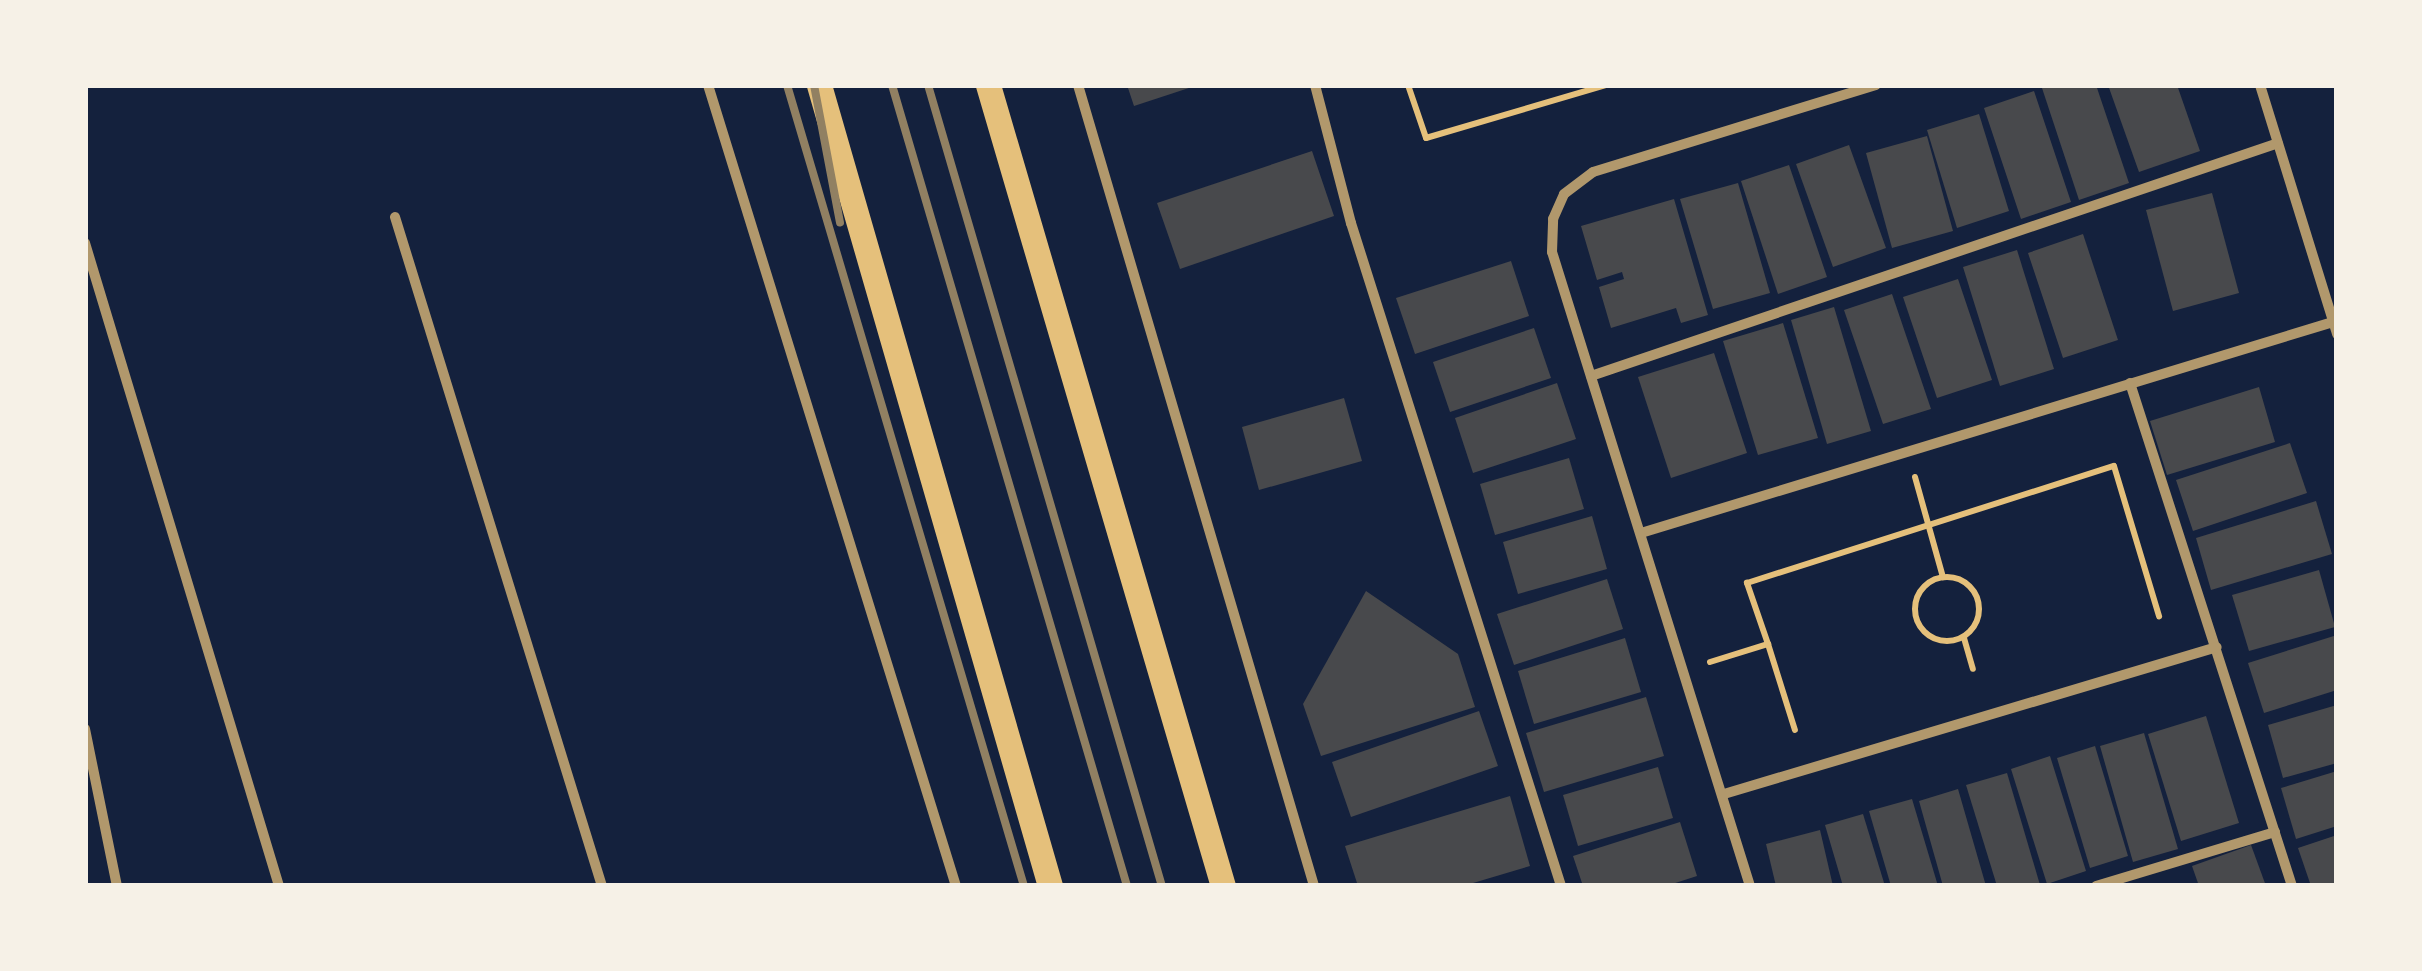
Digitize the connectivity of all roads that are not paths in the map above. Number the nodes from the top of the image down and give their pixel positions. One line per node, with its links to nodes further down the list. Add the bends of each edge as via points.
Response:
1 (708, 85): 23 (street)
2 (819, 85): 24 (main road)
3 (988, 85): 25 (main road)
4 (1078, 85): 26 (street)
5 (1315, 85): 27 (street, via 1352,223)
6 (1876, 85): 13 (street, via 1593,172 1564,194 1553,218 1552,252)
7 (2260, 85): 8 (street)
8 (2278, 143): 11 (street); 13 (street)
9 (396, 217): 22 (street)
10 (85, 243): 21 (street)
11 (2333, 322): 12 (street); 14 (street)
12 (2337, 334)
13 (1591, 376): 15 (street)
14 (2130, 383): 15 (street); 16 (street)
15 (1641, 533): 18 (street)
16 (2217, 647): 18 (street); 19 (street)
17 (85, 729): 20 (street)
18 (1724, 794): 28 (street)
19 (2275, 832): 29 (street); 30 (street)
20 (117, 886)
21 (279, 886)
22 (602, 886)
23 (956, 886)
24 (1050, 886)
25 (1223, 886)
26 (1314, 886)
27 (1561, 886)
28 (1750, 886)
29 (2096, 886)
30 (2292, 886)

